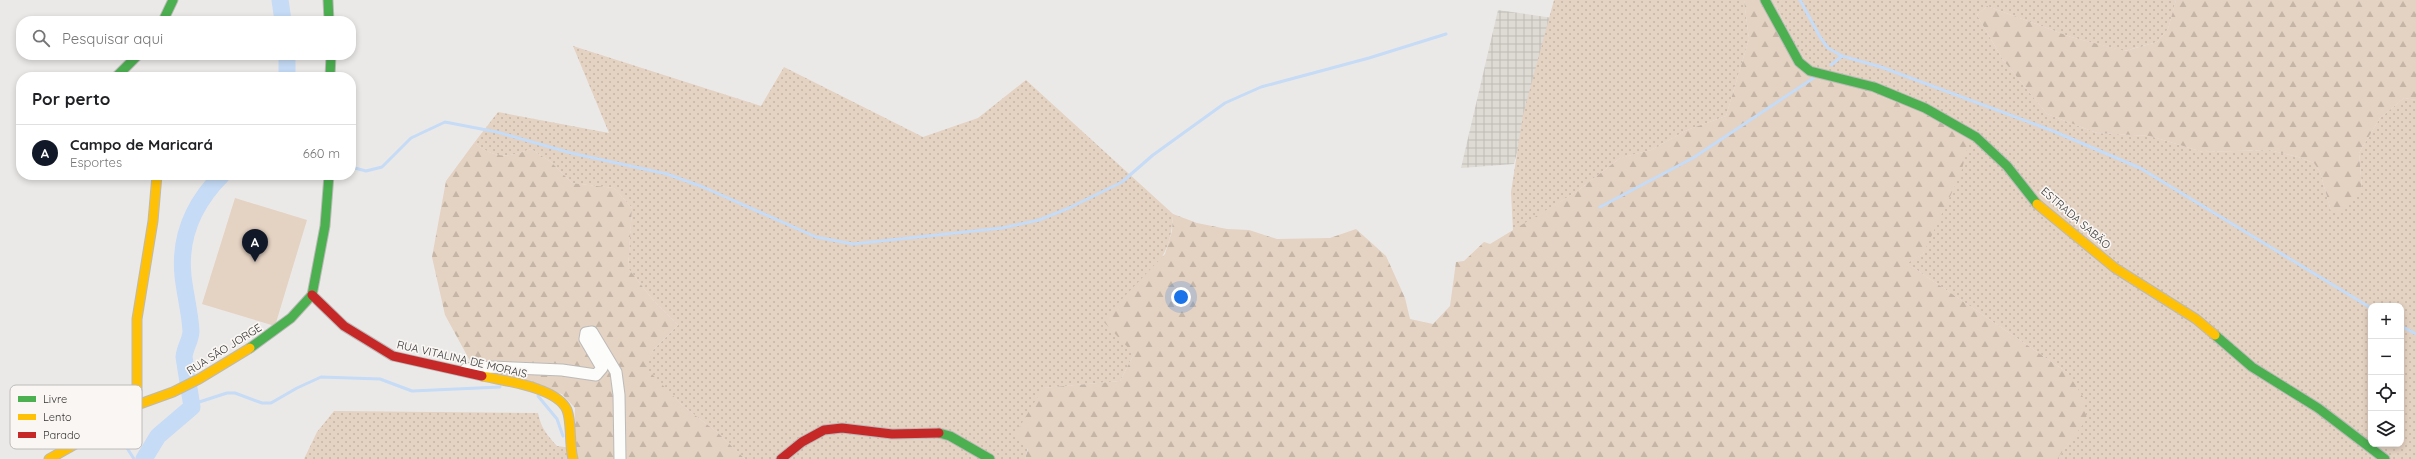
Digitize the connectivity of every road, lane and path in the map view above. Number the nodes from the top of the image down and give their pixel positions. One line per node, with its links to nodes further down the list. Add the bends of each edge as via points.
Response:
1 (173, 0): 4 (street)
2 (328, 0): 5 (street)
3 (1765, 0): 22 (street, ESTRADA SABÄO, via 1799,62 1810,71 1874,87 1925,108 1976,137 2007,166 2038,205 2115,268 2196,319 2252,367 2318,408)
4 (166, 16)
5 (329, 16)
6 (133, 60): 8 (street)
7 (331, 60): 9 (street)
8 (121, 72)
9 (330, 72)
10 (157, 180): 14 (street, via 153,221 137,319)
11 (330, 180): 12 (street, via 325,226)
12 (312, 296): 13 (street, RUA VITALINA DE MORAIS, via 344,326 382,351 404,359); 15 (street, RUA SÃO JORGE, via 291,318 267,337 199,379)
13 (454, 370): 18 (street, RUA VITALINA DE MORAIS, via 539,389 562,399 567,409); 19 (street, via 491,367 562,370 596,375 602,368 585,339 586,333 592,332 616,372)
14 (137, 385)
15 (142, 403)
16 (67, 449): 17 (street, RUA SÃO JORGE)
17 (49, 459)
18 (573, 459)
19 (620, 459)
20 (781, 459): 21 (street, via 802,442 819,433 842,428 892,434 937,432 950,436)
21 (990, 459)
22 (2385, 459)

